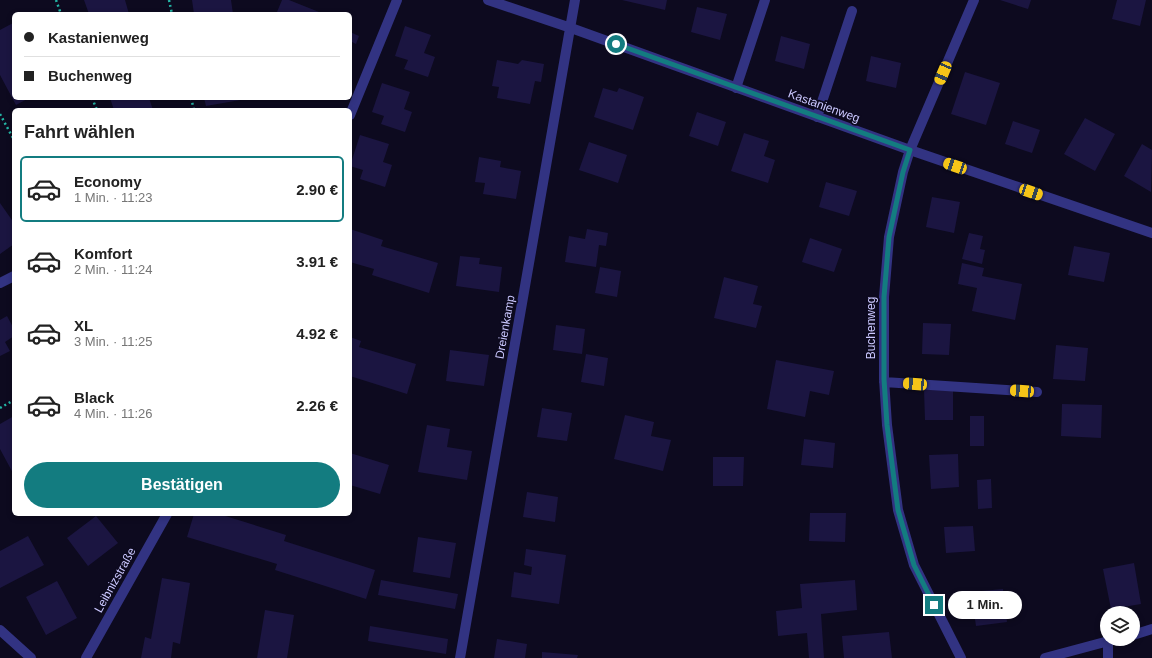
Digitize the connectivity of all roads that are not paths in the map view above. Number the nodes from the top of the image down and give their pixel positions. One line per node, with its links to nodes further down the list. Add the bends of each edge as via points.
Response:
1 (397, 0): 9 (street)
2 (488, 0): 7 (street, Kastanienweg)
3 (575, 0): 7 (street, Dreienkamp)
4 (765, 0): 8 (street)
5 (974, 0): 11 (street, Buchenweg)
6 (852, 11): 10 (street)
7 (571, 28): 8 (street, Kastanienweg); 25 (street, Dreienkamp)
8 (736, 88): 10 (street, Kastanienweg)
9 (352, 110)
10 (817, 117): 11 (street, Kastanienweg)
11 (910, 150): 12 (street, Kastanienweg); 15 (street, Buchenweg, via 889,237 884,297)
12 (1152, 233)
13 (12, 277): 14 (street)
14 (0, 283)
15 (884, 382): 16 (street); 26 (street, Buchenweg, via 898,510 914,565)
16 (1037, 392)
17 (166, 516): 24 (street, Leibnizstraße)
18 (0, 630): 23 (street)
19 (1152, 630): 20 (street)
20 (1140, 633)
21 (1100, 643): 27 (street)
22 (1111, 646): 28 (street)
23 (31, 658)
24 (86, 658)
25 (460, 658)
26 (961, 658)
27 (1044, 658)
28 (1108, 658)

